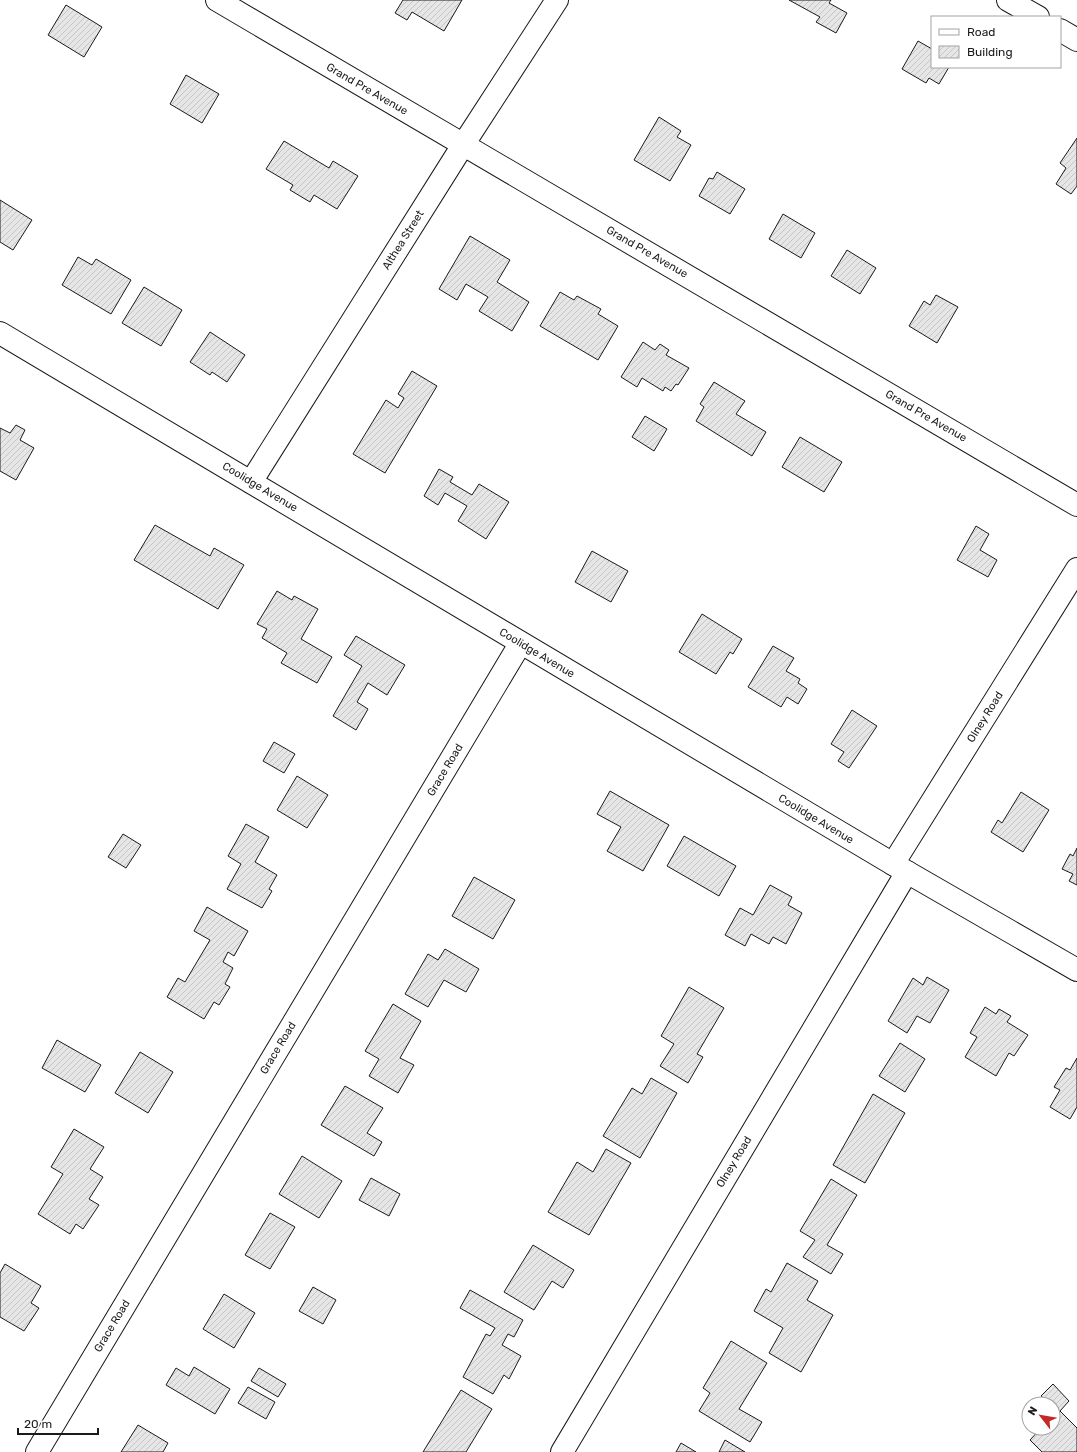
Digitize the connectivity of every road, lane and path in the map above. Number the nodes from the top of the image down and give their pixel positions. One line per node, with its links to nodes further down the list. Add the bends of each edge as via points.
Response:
1 (217, 0): 7 (street, Grand Pre Avenue)
2 (557, 0): 7 (street, Althea Street)
3 (1008, 0): 4 (street)
4 (1036, 16)
5 (1061, 31): 6 (street)
6 (1077, 40)
7 (463, 145): 9 (street, Althea Street); 10 (street, Grand Pre Avenue)
8 (0, 333): 9 (street, Coolidge Avenue)
9 (251, 482): 12 (street, Coolidge Avenue)
10 (1077, 505)
11 (1077, 569): 13 (street, Olney Road)
12 (520, 644): 13 (street, Coolidge Avenue); 15 (street, Grace Road)
13 (900, 868): 14 (street, Coolidge Avenue); 16 (street, Olney Road)
14 (1077, 970)
15 (37, 1452)
16 (562, 1452)

